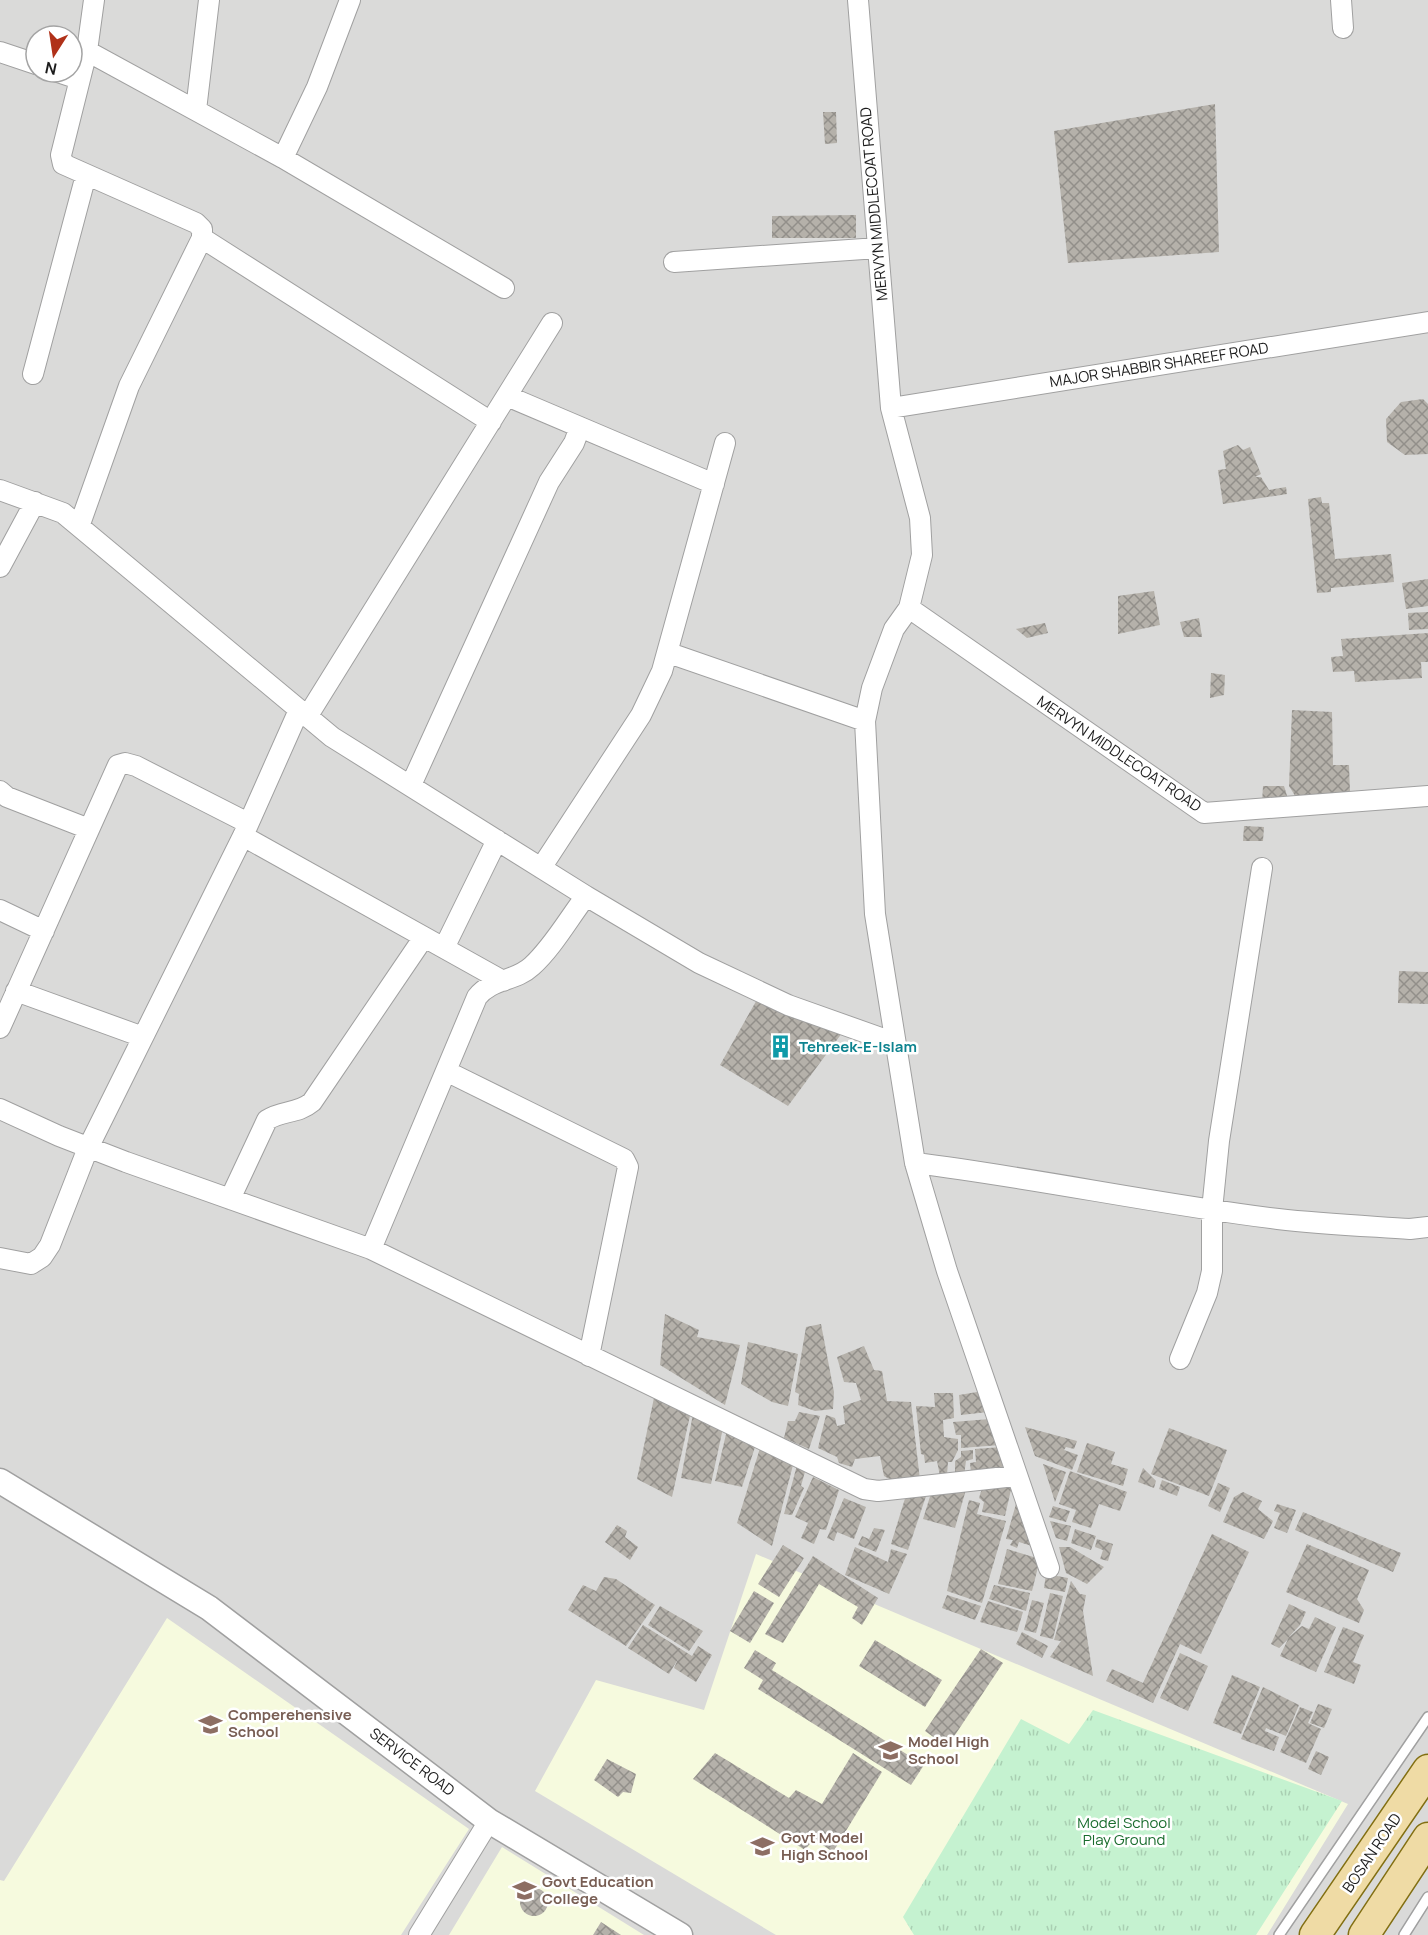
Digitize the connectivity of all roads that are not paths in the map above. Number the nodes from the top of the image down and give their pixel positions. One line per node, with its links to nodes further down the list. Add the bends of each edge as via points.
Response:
1 (94, 0): 7 (street)
2 (209, 0): 12 (street)
3 (350, 0): 13 (street, via 317,87)
4 (858, 0): 16 (street, MERVYN MIDDLECOAT ROAD)
5 (1341, 0): 6 (street)
6 (1343, 28)
7 (87, 51): 10 (street); 12 (street)
8 (0, 52): 9 (street)
9 (24, 60)
10 (84, 62)
11 (78, 84): 14 (street, via 61,155 63,164)
12 (196, 110): 13 (street)
13 (283, 158): 18 (street)
14 (87, 175): 15 (street, via 196,223 202,229); 21 (street)
15 (202, 238): 24 (street); 30 (street, via 129,386)
16 (878, 248): 17 (street); 23 (street, MERVYN MIDDLECOAT ROAD)
17 (674, 262)
18 (504, 288)
19 (1428, 322): 23 (street, MAJOR SHABBIR SHAREEF ROAD)
20 (552, 323): 22 (street)
21 (33, 374)
22 (507, 396): 24 (street); 25 (street)
23 (891, 408): 32 (street, MERVYN MIDDLECOAT ROAD, via 920,518 922,555)
24 (491, 422): 34 (street)
25 (580, 427): 27 (street); 36 (street, via 549,482)
26 (725, 443): 27 (street)
27 (714, 484): 33 (street)
28 (0, 490): 29 (street)
29 (35, 502): 30 (street); 31 (street)
30 (80, 524): 34 (street)
31 (0, 567)
32 (909, 608): 35 (street, MERVYN MIDDLECOAT ROAD, via 894,629 872,688); 38 (street, MERVYN MIDDLECOAT ROAD, via 1204,813)
33 (669, 653): 35 (street); 42 (street, via 641,715)
34 (303, 714): 36 (street, via 332,737); 40 (street)
35 (865, 721): 53 (street, MERVYN MIDDLECOAT ROAD, via 875,914)
36 (411, 785): 41 (street)
37 (0, 791): 39 (street)
38 (1428, 796)
39 (89, 829): 40 (street, via 118,765 125,763); 46 (street)
40 (245, 829): 47 (street); 52 (street)
41 (497, 840): 42 (street); 48 (street)
42 (541, 868): 44 (street)
43 (1262, 868): 59 (street, via 1219,1141)
44 (586, 896): 49 (street, via 532,966); 53 (street, via 699,963 788,1005)
45 (0, 910): 46 (street)
46 (44, 931): 50 (street)
47 (424, 937): 48 (street); 58 (street, via 312,1102 304,1109 267,1120)
48 (444, 948): 49 (street)
49 (504, 981): 54 (street, via 485,986 477,997)
50 (16, 991): 51 (street); 52 (street)
51 (0, 1028)
52 (143, 1036): 56 (street)
53 (895, 1043): 57 (street, MERVYN MIDDLECOAT ROAD)
54 (446, 1071): 61 (street); 63 (street, via 624,1160 627,1167)
55 (0, 1109): 56 (street)
56 (88, 1148): 58 (street); 62 (street, via 42,1257 31,1264)
57 (915, 1162): 59 (street); 65 (street, MERVYN MIDDLECOAT ROAD, via 946,1271)
58 (230, 1199): 61 (street)
59 (1212, 1210): 60 (street, via 1345,1225); 64 (street, via 1212,1270)
60 (1428, 1227)
61 (371, 1249): 63 (street)
62 (0, 1258)
63 (589, 1356): 65 (street, via 864,1489 878,1491)
64 (1180, 1359)
65 (1015, 1476): 67 (street, MERVYN MIDDLECOAT ROAD)
66 (0, 1481): 70 (street, SERVICE ROAD, via 209,1608)
67 (1049, 1568)
68 (1428, 1718): 75 (lane)
69 (1428, 1770): 76 (main road, BOSAN ROAD)
70 (489, 1821): 73 (street); 74 (street, SERVICE ROAD)
71 (1428, 1838): 77 (main road)
72 (1428, 1897): 78 (lane)
73 (419, 1935)
74 (680, 1935)
75 (1279, 1935)
76 (1315, 1935)
77 (1364, 1935)
78 (1404, 1935)

